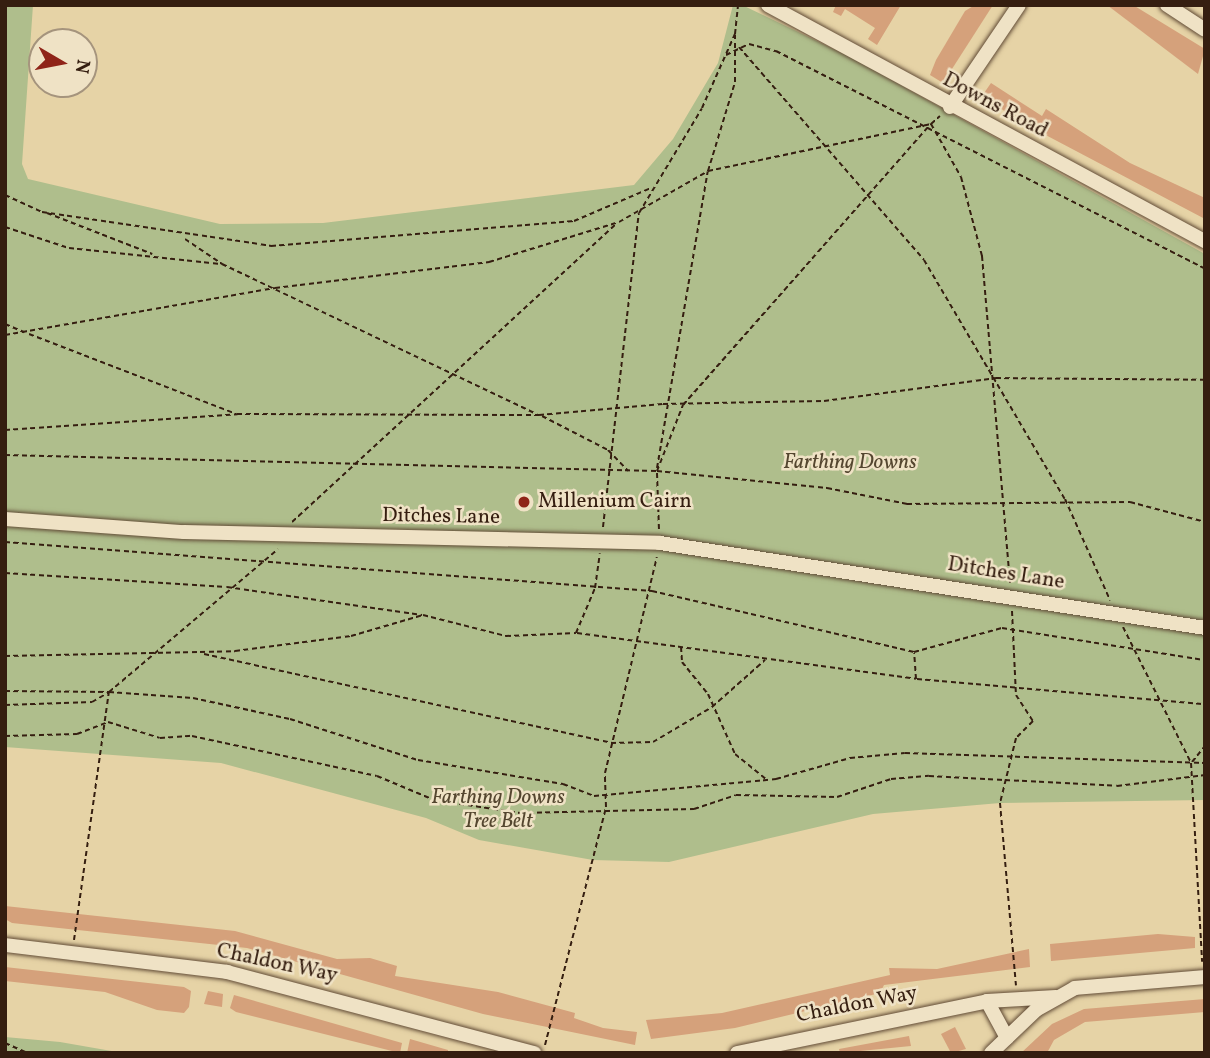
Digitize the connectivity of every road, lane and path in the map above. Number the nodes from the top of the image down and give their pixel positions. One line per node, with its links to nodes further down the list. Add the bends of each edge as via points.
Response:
1 (738, 5): 8 (path)
2 (768, 5): 13 (street, Downs Road)
3 (1019, 5): 13 (street)
4 (1167, 5): 6 (street)
5 (5, 29): 9 (path)
6 (1205, 30)
7 (739, 47): 8 (path); 14 (path, via 776,51); 15 (path)
8 (725, 55): 16 (path)
9 (7, 60): 10 (path)
10 (5, 65)
11 (5, 71): 12 (path)
12 (5, 107)
13 (950, 107): 14 (path); 24 (street, Downs Road)
14 (931, 124): 15 (path); 18 (path); 27 (path); 33 (path, via 961,177 982,256)
15 (822, 142): 18 (path); 20 (path, via 708,171)
16 (653, 187): 20 (path); 23 (path, via 574,221 480,231 271,246)
17 (5, 195): 19 (path)
18 (869, 195): 33 (path, via 924,260); 35 (path)
19 (42, 212): 23 (path); 25 (path)
20 (639, 213): 21 (path); 36 (path)
21 (619, 222): 28 (path, via 489,262); 32 (path)
22 (5, 227): 25 (path, via 69,248)
23 (183, 237): 26 (path)
24 (1205, 241)
25 (157, 256): 26 (path)
26 (222, 264): 28 (path)
27 (1205, 269)
28 (275, 288): 30 (path); 32 (path)
29 (5, 324): 30 (path)
30 (26, 332): 31 (path); 38 (path)
31 (5, 335)
32 (453, 369): 37 (path); 39 (path)
33 (996, 378): 34 (path); 35 (path, via 824,401); 47 (path); 48 (path)
34 (1205, 380)
35 (683, 405): 36 (path); 46 (path)
36 (613, 407): 39 (path); 41 (path)
37 (405, 413): 38 (path); 39 (path); 43 (path)
38 (237, 414): 40 (path)
39 (539, 415): 41 (path)
40 (5, 430)
41 (608, 450): 44 (path); 45 (path)
42 (5, 455): 43 (path)
43 (347, 466): 44 (path); 51 (path)
44 (606, 471): 45 (path); 52 (path)
45 (629, 471): 46 (path)
46 (657, 471): 47 (path, via 827,488 907,505)
47 (1002, 499): 48 (path); 58 (path)
48 (1065, 499): 50 (path, via 1130,502); 59 (path)
49 (5, 519): 51 (street, Ditches Lane)
50 (1205, 522)
51 (287, 535): 52 (street, Ditches Lane); 54 (path)
52 (602, 541): 57 (path); 58 (street, Ditches Lane, via 660,543)
53 (5, 542): 54 (path)
54 (258, 564): 56 (path); 57 (path)
55 (5, 573): 56 (path)
56 (228, 587): 60 (path); 69 (path)
57 (595, 587): 63 (path); 66 (path, via 711,600)
58 (1011, 596): 59 (street, Ditches Lane); 62 (path)
59 (1116, 613): 61 (street, Ditches Lane); 65 (path)
60 (423, 615): 63 (path, via 506,636); 67 (path, via 351,636)
61 (1205, 628)
62 (1013, 630): 65 (path); 66 (path, via 978,631 931,652); 73 (path)
63 (576, 633): 64 (path)
64 (681, 646): 70 (path); 79 (path, via 682,662)
65 (1133, 648): 71 (path); 76 (path)
66 (914, 652): 72 (path)
67 (203, 653): 69 (path); 79 (path, via 611,743 653,742)
68 (5, 656): 69 (path)
69 (148, 657): 75 (path)
70 (765, 660): 72 (path); 79 (path)
71 (1205, 660)
72 (916, 679): 73 (path)
73 (1016, 685): 76 (path); 83 (path, via 1033,721 1016,738)
74 (5, 691): 75 (path)
75 (109, 692): 78 (path, via 92,702); 80 (path); 89 (path, via 193,698 290,719 418,760 563,784 594,796)
76 (1159, 700): 77 (path); 84 (path)
77 (1205, 704)
78 (5, 705)
79 (712, 707): 89 (path, via 735,754)
80 (108, 722): 81 (path, via 76,734); 88 (path, via 160,738 192,736 377,776 434,800 520,813 694,808 736,795 837,797 891,779 929,776); 91 (path, via 98,751)
81 (5, 736)
82 (1205, 746): 84 (path)
83 (1013, 760): 84 (path); 88 (path); 89 (path, via 905,753 850,758)
84 (1191, 763): 85 (path); 87 (path)
85 (1205, 763)
86 (1205, 775): 87 (path)
87 (1192, 776): 88 (path, via 1117,786); 92 (path)
88 (1011, 779): 93 (path, via 1000,803)
89 (768, 780)
90 (5, 945): 91 (street, Chaldon Way)
91 (73, 951): 99 (street, Chaldon Way, via 227,972)
92 (1204, 977): 94 (street, Chaldon Way, via 1075,988)
93 (1017, 997): 94 (street, Chaldon Way); 95 (street, Chaldon Way)
94 (1056, 997): 96 (street)
95 (986, 1001): 96 (street); 100 (street, Chaldon Way)
96 (1007, 1038): 101 (street)
97 (5, 1042): 98 (path)
98 (27, 1053)
99 (534, 1053)
100 (737, 1053)
101 (991, 1053)

